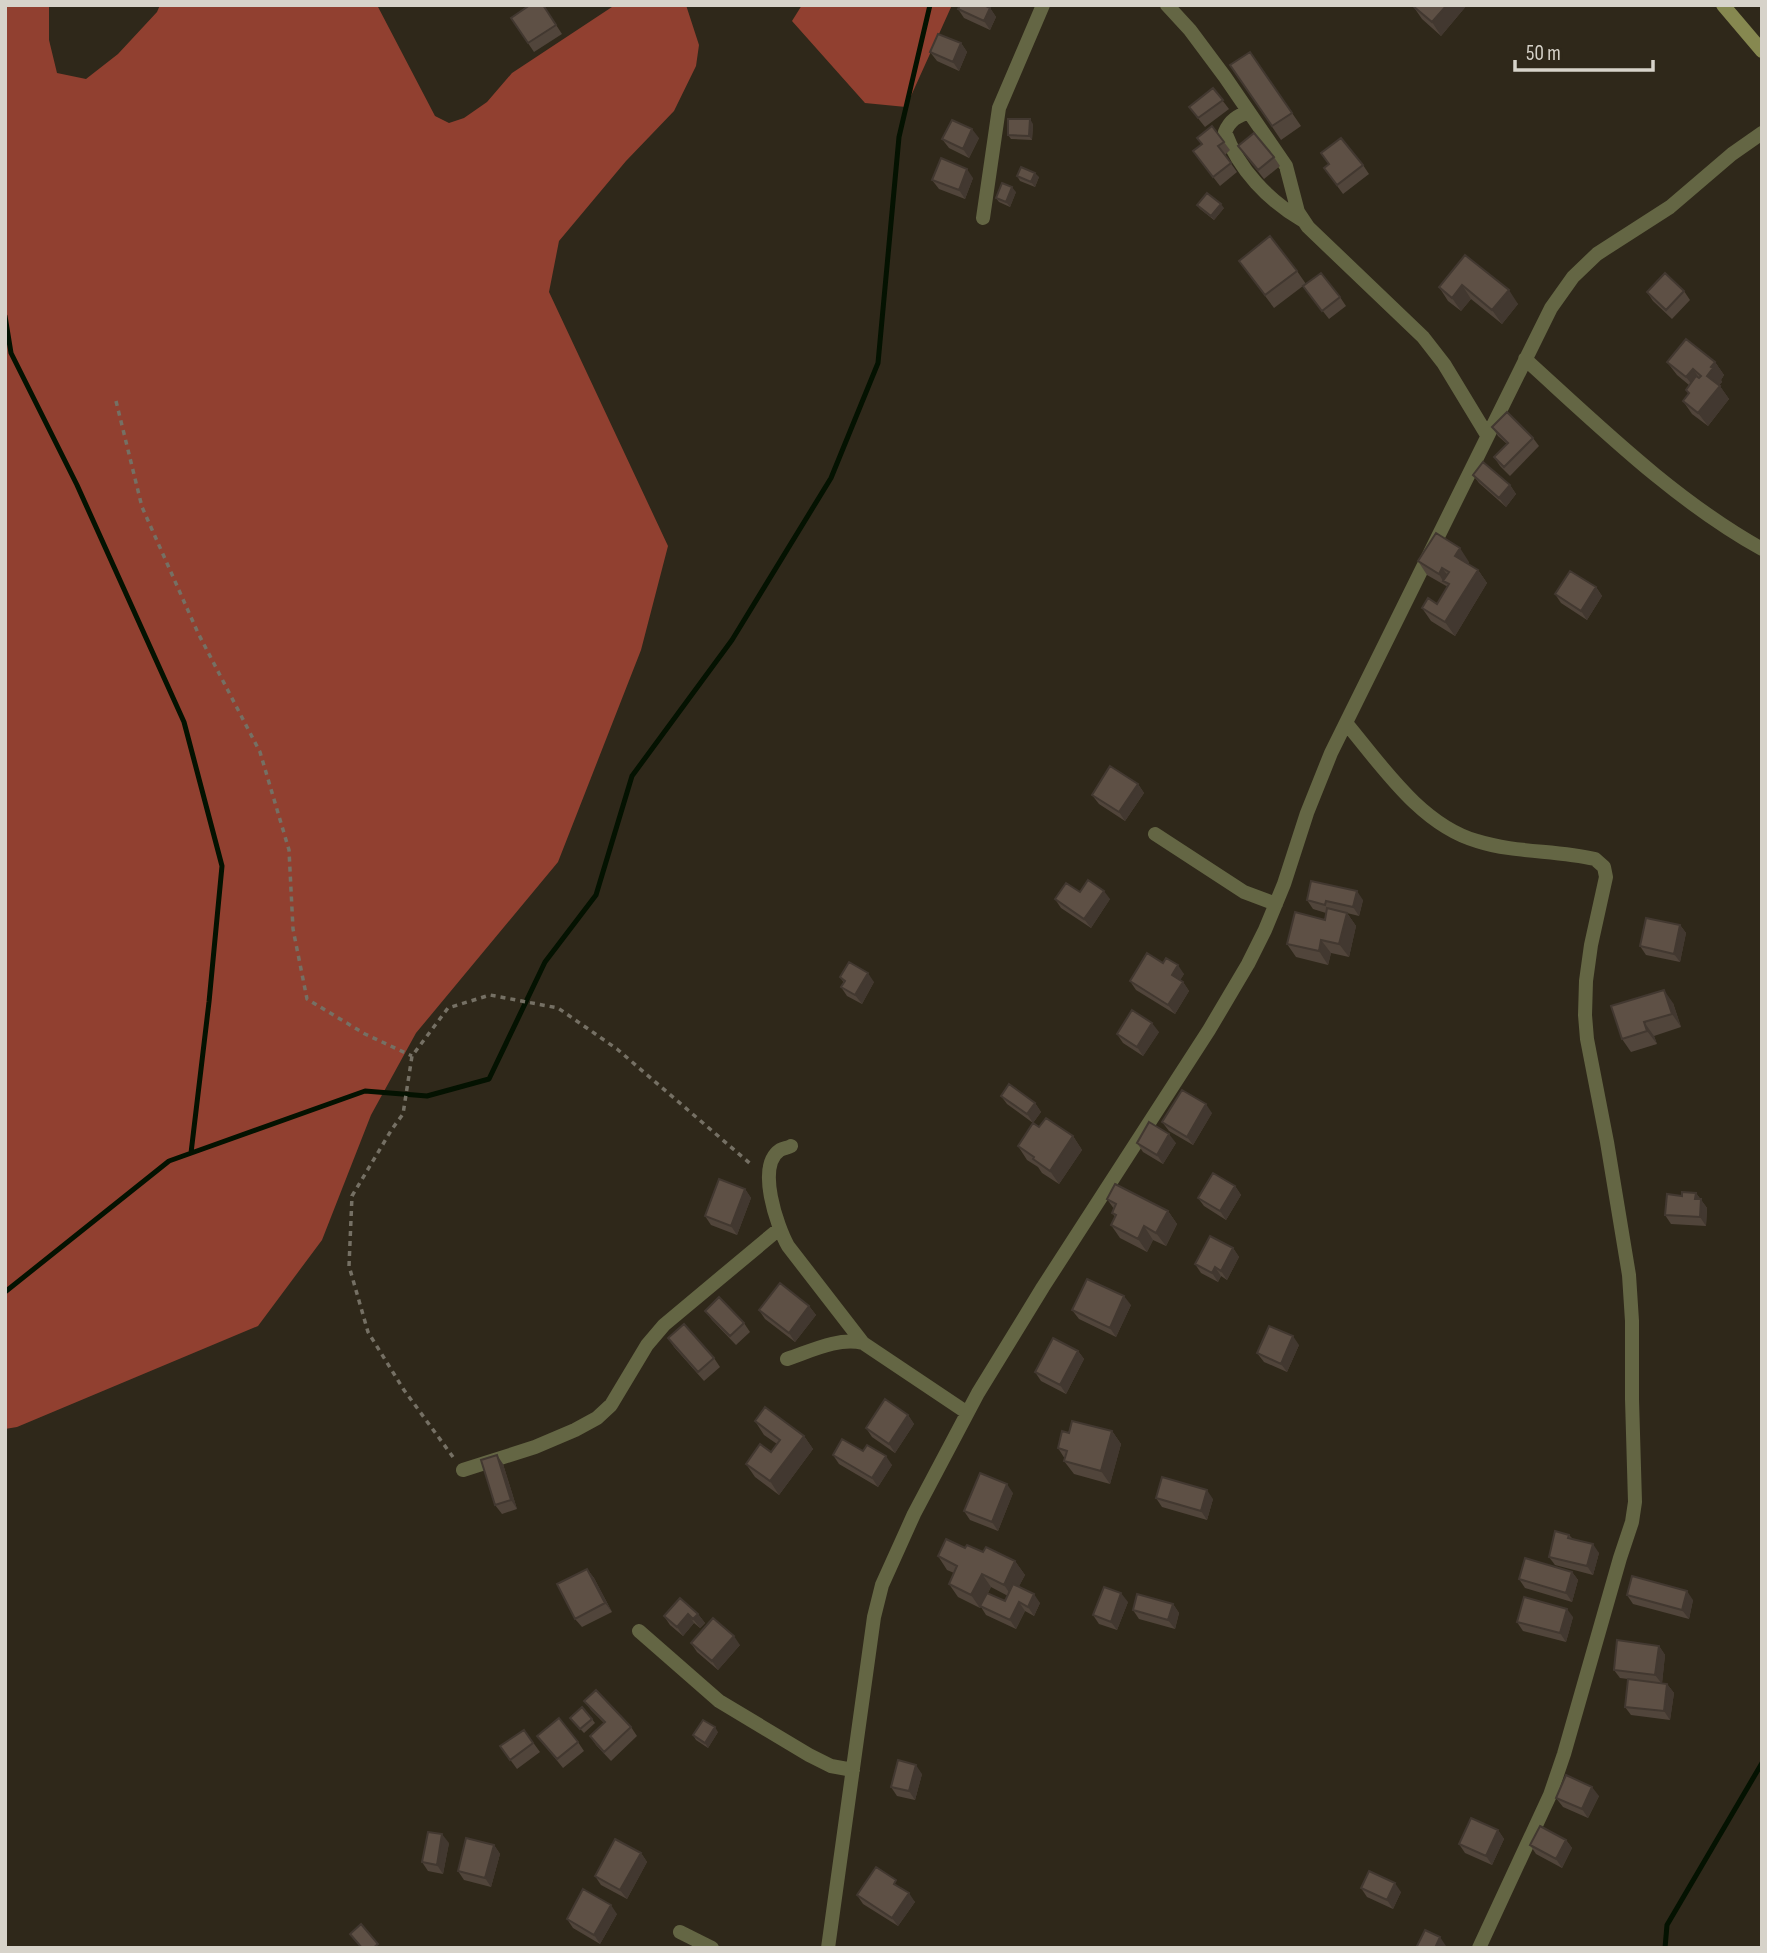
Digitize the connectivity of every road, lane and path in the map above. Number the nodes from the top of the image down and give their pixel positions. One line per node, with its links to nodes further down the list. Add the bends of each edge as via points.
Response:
1 (1043, 5): 7 (street, via 999,108)
2 (1167, 5): 5 (street)
3 (1726, 6): 4 (main road)
4 (1762, 51)
5 (1249, 112): 8 (street, via 1286,166); 8 (street, via 1228,124 1225,132 1230,146 1274,202)
6 (1762, 133): 9 (street, via 1670,207 1597,254 1550,307)
7 (983, 218)
8 (1303, 220): 11 (street, via 1423,337)
9 (1525, 359): 11 (street); 12 (street, via 1671,486)
10 (116, 401): 16 (path, via 142,507 198,633 260,752 289,850 293,929 307,999)
11 (1487, 435): 13 (street)
12 (1762, 549)
13 (1346, 723): 15 (street, via 1307,813); 29 (street, via 1425,814 1454,832 1478,842 1595,859 1604,867 1606,877 1591,945 1585,1016 1629,1275 1635,1502 1550,1795)
14 (1155, 834): 15 (street, via 1244,892)
15 (1276, 904): 22 (street, via 1209,1030)
16 (412, 1056): 18 (path, via 448,1008 490,995 558,1008 617,1049); 23 (path, via 403,1114 352,1196 349,1266 368,1332)
17 (791, 1146): 18 (street, via 780,1150 771,1162)
18 (769, 1180): 19 (street)
19 (779, 1229): 20 (street); 23 (street, via 664,1325 611,1405 597,1418 535,1447)
20 (863, 1343): 21 (street, via 851,1340); 22 (street)
21 (787, 1359)
22 (966, 1412): 25 (street, via 877,1598)
23 (463, 1470)
24 (639, 1631): 25 (street, via 719,1700 808,1755)
25 (853, 1770): 28 (street)
26 (680, 1932): 27 (street)
27 (712, 1948)
28 (828, 1948)
29 (1479, 1948)

